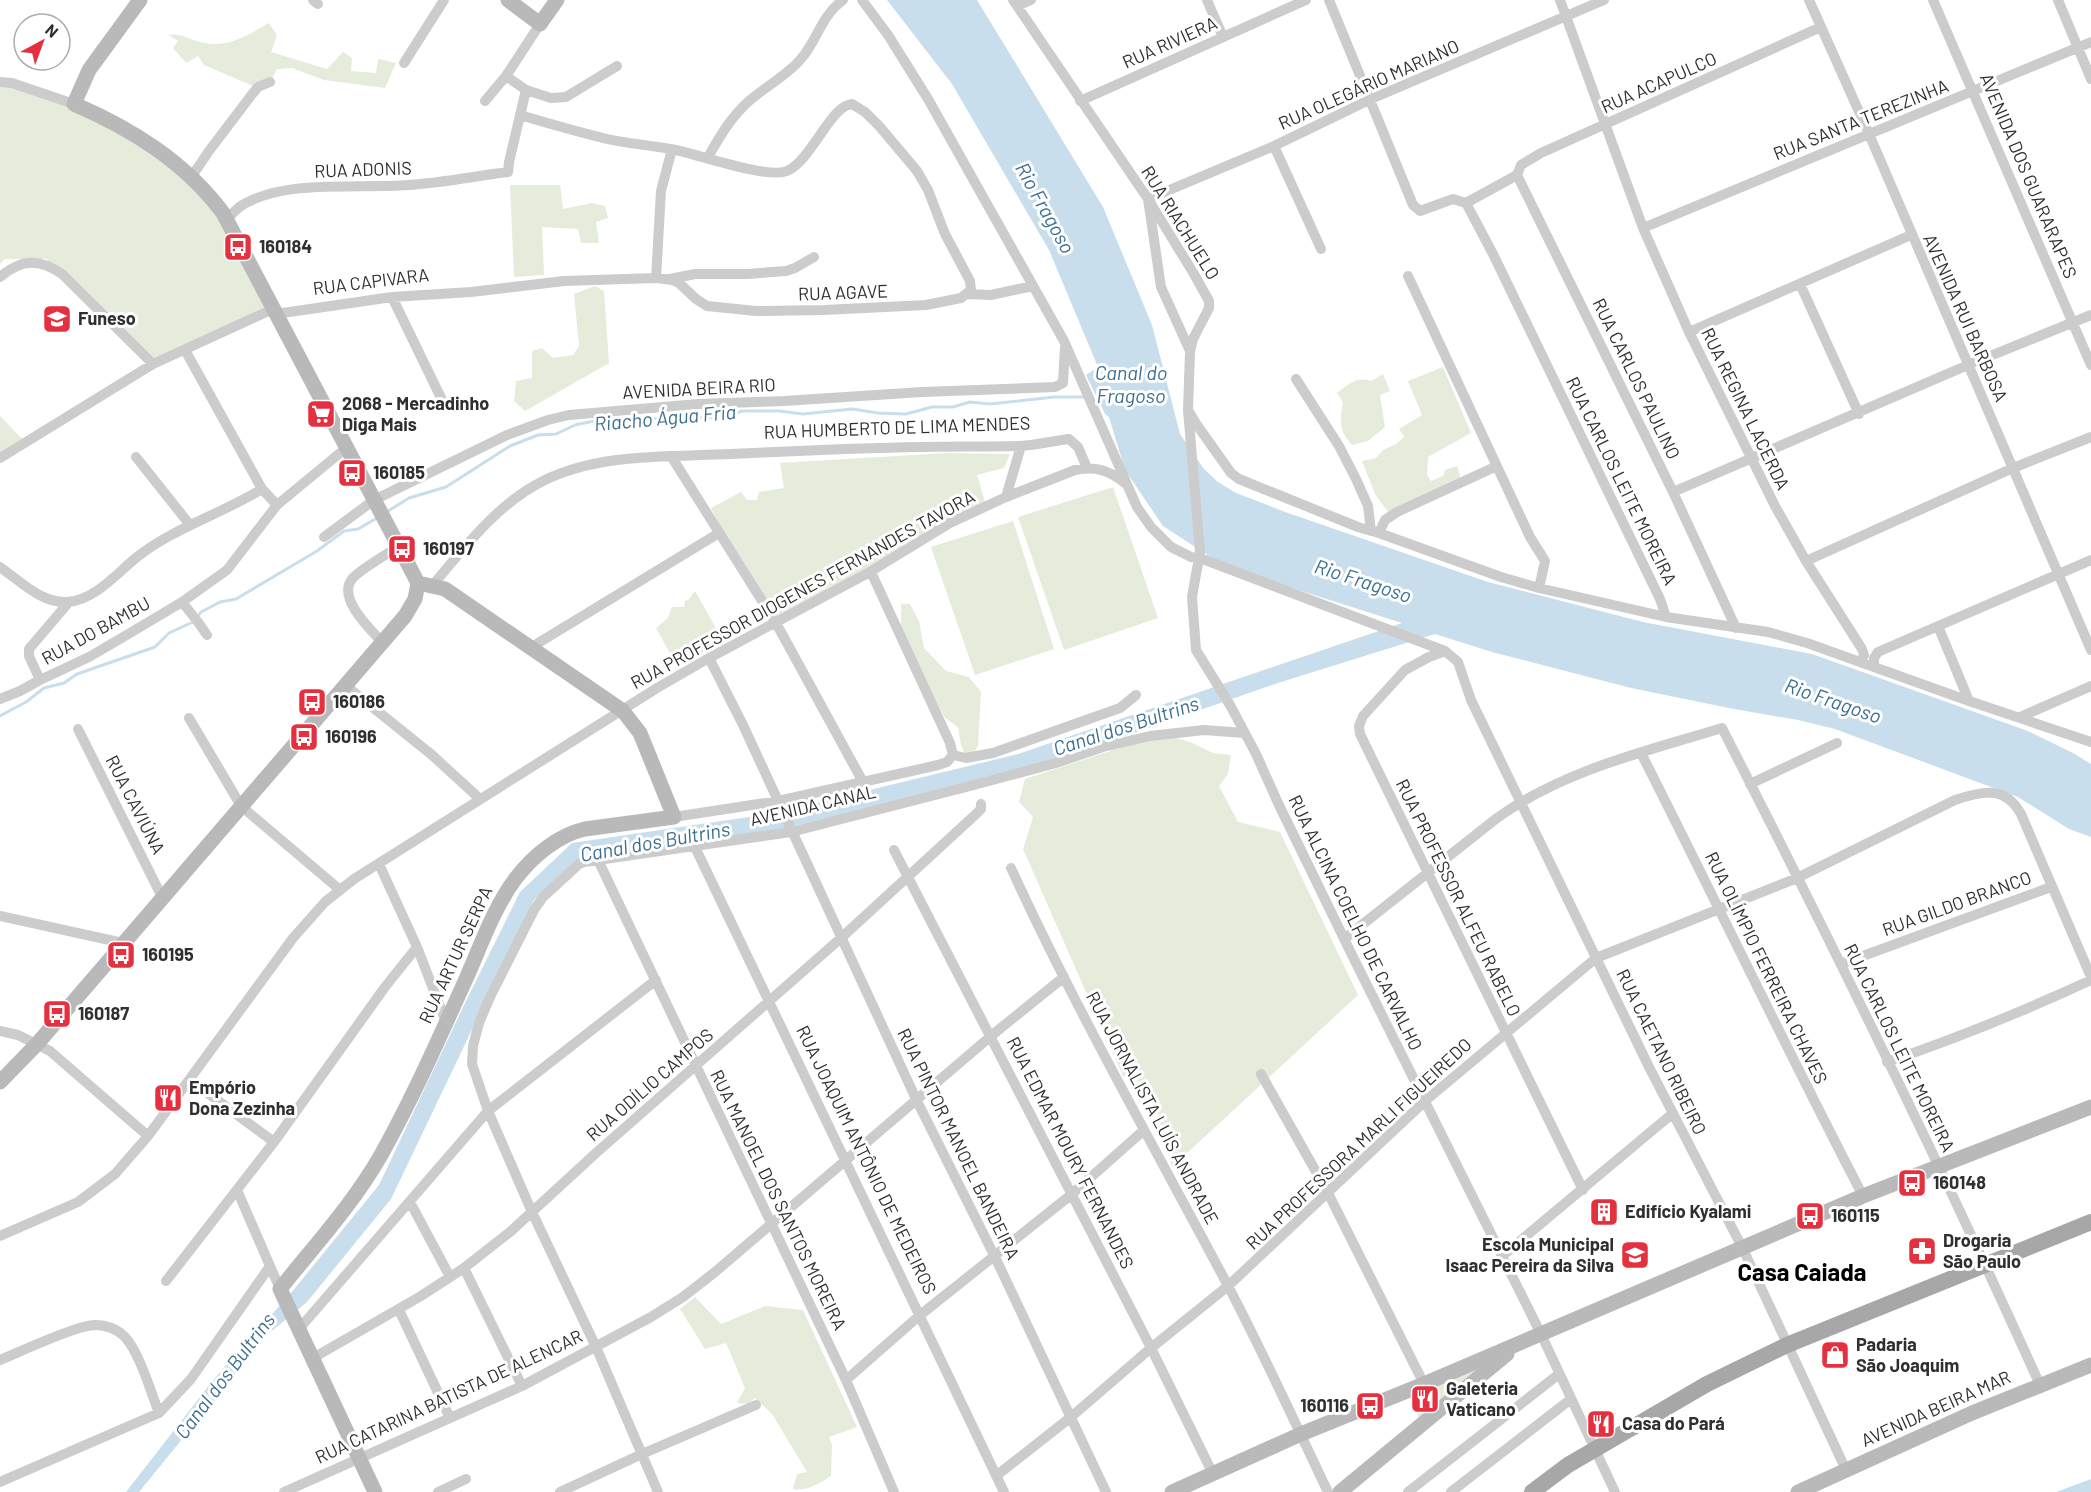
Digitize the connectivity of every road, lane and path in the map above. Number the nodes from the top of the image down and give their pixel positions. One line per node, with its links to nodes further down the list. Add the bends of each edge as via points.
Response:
1 (140, 0): 34 (street, via 89,70)
2 (444, 0): 23 (street)
3 (508, 0): 18 (street)
4 (556, 0): 18 (street)
5 (843, 0): 40 (street, via 831,9 798,63 749,100 730,120)
6 (862, 0): 54 (street, AVENIDA BEIRA RIO, via 934,108)
7 (1031, 0): 16 (street)
8 (1207, 0): 20 (street)
9 (1306, 0): 20 (street, RUA RIVIERA)
10 (1329, 0): 31 (street)
11 (1560, 0): 17 (street, RUA REGINA LACERDA)
12 (1604, 0): 17 (street, RUA OLEGÁRIO MARIANO)
13 (1809, 0): 19 (street, AVENIDA RUI BARBOSA)
14 (1934, 0): 30 (street, AVENIDA DOS GUARARAPES)
15 (2058, 0): 22 (street)
16 (1015, 3): 32 (street, RUA RIACHUELO)
17 (1566, 16): 31 (street, RUA OLEGÁRIO MARIANO); 36 (street, RUA REGINA LACERDA)
18 (540, 24): 25 (street)
19 (1821, 27): 36 (street, RUA ACAPULCO); 37 (street, AVENIDA RUI BARBOSA)
20 (1223, 37): 32 (street, RUA RIVIERA)
21 (2091, 42): 22 (street, RUA SANTA TEREZINHA)
22 (2078, 48): 26 (street); 30 (street, RUA SANTA TEREZINHA)
23 (404, 63)
24 (617, 66): 29 (street, via 566,97 551,98)
25 (506, 76): 29 (street); 33 (street)
26 (2091, 79)
27 (0, 82): 34 (street)
28 (270, 82): 42 (street, via 253,93)
29 (526, 90): 35 (street)
30 (1974, 91): 37 (street, RUA SANTA TEREZINHA); 59 (street, AVENIDA DOS GUARARAPES)
31 (1371, 99): 38 (street, RUA OLEGÁRIO MARIANO); 44 (street, via 1413,205 1419,210 1454,199)
32 (1080, 100): 43 (street, RUA RIACHUELO)
33 (485, 101)
34 (74, 104): 42 (street, via 141,139)
35 (520, 115): 39 (street, via 605,138); 45 (street, RUA ADONIS, via 508,172 411,185 314,187 268,194 242,205)
36 (1605, 126): 41 (street, RUA ACAPULCO, via 1530,158); 46 (street, RUA REGINA LACERDA)
37 (1869, 134): 46 (street, RUA SANTA TEREZINHA); 47 (street, AVENIDA RUI BARBOSA)
38 (1274, 146): 43 (street, RUA OLEGÁRIO MARIANO); 48 (street)
39 (672, 149): 40 (street); 52 (street, via 661,192)
40 (708, 157): 55 (street, via 764,173 781,173 804,157 846,104 858,107 917,171 970,281)
41 (1516, 175): 44 (street); 83 (street, RUA CARLOS PAULINO)
42 (192, 176): 45 (street)
43 (1148, 200): 63 (street, via 1161,287); 63 (street, RUA RIACHUELO, via 1209,302)
44 (1466, 203): 102 (street, RUA CARLOS LEITE MOREIRA)
45 (227, 219): 57 (street)
46 (1643, 228): 60 (street, RUA REGINA LACERDA)
47 (1911, 235): 53 (street); 66 (street, AVENIDA RUI BARBOSA)
48 (1320, 249)
49 (814, 257): 52 (street, via 786,271)
50 (1408, 276): 78 (street)
51 (0, 277): 64 (street, via 22,264 48,265 62,274)
52 (661, 279): 55 (street, RUA AGAVE, via 679,283 707,306 756,311 926,306 958,300); 56 (street, RUA CAPIVARA, via 564,281)
53 (1800, 284): 60 (street); 70 (street)
54 (1033, 286): 55 (street, RUA AGAVE, via 992,295); 61 (street, AVENIDA BEIRA RIO)
55 (968, 294)
56 (392, 297): 57 (street, RUA CAPIVARA); 68 (street)
57 (275, 312): 62 (street, RUA CAPIVARA); 73 (street)
58 (2091, 315): 59 (street)
59 (2073, 322): 65 (street, AVENIDA DOS GUARARAPES); 66 (street)
60 (1689, 332): 77 (street, RUA REGINA LACERDA)
61 (1064, 341): 81 (street, AVENIDA BEIRA RIO); 85 (street, AVENIDA BEIRA RIO, via 1065,375 1059,386 698,404 569,415 507,435)
62 (185, 350): 64 (street, RUA CAPIVARA); 82 (street)
63 (1191, 352): 69 (street, RUA RIACHUELO)
64 (153, 364): 76 (street, RUA CAPIVARA)
65 (2091, 364)
66 (1968, 365): 70 (street); 80 (street, AVENIDA RUI BARBOSA)
67 (1296, 380): 88 (street, via 1352,471)
68 (444, 404)
69 (1188, 410): 88 (street, via 1239,479); 92 (street, RUA ALCINA COELHO DE CARVALHO)
70 (1859, 414): 77 (street)
71 (2091, 437): 80 (street)
72 (1021, 446): 74 (street, RUA HUMBERTO DE LIMA MENDES); 79 (street, RUA HUMBERTO DE LIMA MENDES, via 1071,440); 84 (street)
73 (346, 448): 85 (street); 86 (street, RUA DO BAMBU)
74 (671, 456): 89 (street); 98 (street, RUA HUMBERTO DE LIMA MENDES, via 581,466 536,484 499,513)
75 (136, 457): 87 (street)
76 (0, 458)
77 (1751, 459): 83 (street); 94 (street, RUA REGINA LACERDA)
78 (1497, 466): 88 (street, via 1397,512); 99 (street, via 1545,561)
79 (1087, 468): 81 (street, via 1104,470); 84 (street, RUA PROFESSOR DIOGENES FERNANDES TAVORA)
80 (2013, 468): 94 (street); 97 (street, AVENIDA RUI BARBOSA)
81 (1125, 483): 92 (street, via 1137,507 1162,539 1191,557)
82 (262, 489): 86 (street); 87 (street)
83 (1673, 492): 105 (street, RUA CARLOS PAULINO)
84 (1006, 497): 96 (street, RUA PROFESSOR DIOGENES FERNANDES TAVORA, via 940,528)
85 (375, 501): 90 (street, AVENIDA BEIRA RIO); 91 (street)
86 (277, 505): 101 (street, RUA DO BAMBU, via 226,570)
87 (190, 525): 100 (street, via 156,543 103,586)
88 (1375, 532): 99 (street)
89 (719, 533): 103 (street); 108 (street)
90 (324, 537)
91 (398, 547): 98 (street); 107 (street, via 352,578 348,587 349,600)
92 (1200, 555): 110 (street); 124 (street, RUA ALCINA COELHO DE CARVALHO, via 1192,597 1196,650)
93 (2091, 560): 97 (street)
94 (1806, 561): 112 (street, RUA REGINA LACERDA, via 1862,649)
95 (0, 567): 100 (street, via 38,595)
96 (871, 572): 103 (street, RUA PROFESSOR DIOGENES FERNANDES TAVORA); 128 (street)
97 (2058, 574): 104 (street); 109 (street, AVENIDA RUI BARBOSA)
98 (425, 585): 107 (street, RUA HUMBERTO DE LIMA MENDES); 108 (street, via 445,589)
99 (1539, 588): 102 (street)
100 (69, 602): 114 (street, RUA DO BAMBU, via 29,649)
101 (182, 602): 106 (street); 114 (street, RUA DO BAMBU, via 89,657)
102 (1666, 617): 105 (street)
103 (776, 623): 111 (street, RUA PROFESSOR DIOGENES FERNANDES TAVORA); 129 (street)
104 (1938, 626): 113 (street, via 1878,652); 119 (street)
105 (1736, 628): 112 (street, via 1768,632)
106 (207, 635)
107 (382, 642): 115 (street, RUA HUMBERTO DE LIMA MENDES)
108 (530, 648): 120 (street)
109 (2091, 650)
110 (1445, 651): 132 (street, RUA CAETANO RIBEIRO, via 1458,662 1471,700); 143 (street, RUA PROFESSOR ALFEU RABELO, via 1405,670 1368,710 1359,726)
111 (709, 658): 120 (street, RUA PROFESSOR DIOGENES FERNANDES TAVORA); 134 (street, RUA PINTOR MANOEL BANDEIRA)
112 (1861, 662): 113 (street)
113 (1874, 667): 119 (street)
114 (40, 680): 118 (street)
115 (345, 685): 131 (street, via 432,755); 135 (street, RUA HUMBERTO DE LIMA MENDES)
116 (2091, 686): 121 (street)
117 (1136, 695): 128 (street, via 1120,708 993,753 966,758)
118 (0, 699)
119 (1969, 701): 121 (street)
120 (623, 711): 131 (street, RUA PROFESSOR DIOGENES FERNANDES TAVORA); 136 (street, via 640,733)
121 (2020, 717): 125 (street)
122 (189, 718): 135 (street)
123 (78, 729): 148 (street, RUA CAVIÚNA)
124 (1244, 733): 137 (street, AVENIDA CANAL, via 1188,731 1127,741 1034,769); 152 (street, RUA ALCINA COELHO DE CARVALHO)
125 (2091, 742)
126 (1837, 743): 130 (street)
127 (1641, 753): 130 (street, RUA CARLOS LEITE MOREIRA, via 1722,728); 132 (street, via 1575,775); 149 (street, RUA OLÍMPIO FERREIRA CHAVES)
128 (953, 754): 129 (street, RUA ARTUR SERPA, via 938,765)
129 (863, 782): 134 (street, RUA ARTUR SERPA)
130 (1750, 784): 145 (street, RUA CARLOS LEITE MOREIRA)
131 (480, 800): 141 (street, RUA PROFESSOR DIOGENES FERNANDES TAVORA)
132 (1521, 801): 143 (street); 155 (street, RUA CAETANO RIBEIRO)
133 (981, 804): 144 (street, RUA ODÍLIO CAMPOS, via 977,813)
134 (780, 805): 136 (street, RUA ARTUR SERPA); 137 (street, RUA PINTOR MANOEL BANDEIRA)
135 (241, 806): 147 (street); 148 (street, RUA HUMBERTO DE LIMA MENDES)
136 (674, 817): 161 (street, RUA ARTUR SERPA, via 578,830 542,851 505,895)
137 (790, 830): 138 (street, AVENIDA CANAL); 151 (street, RUA PINTOR MANOEL BANDEIRA)
138 (694, 845): 140 (street, AVENIDA CANAL); 160 (street, RUA JOAQUIM ANTÔNIO DE MEDEIROS)
139 (894, 850): 144 (street, RUA EDMAR MOURY FERNANDES)
140 (598, 860): 159 (street, RUA MANOEL DOS SANTOS MOREIRA); 174 (street, AVENIDA CANAL, via 579,864 538,902 486,1005 475,1035 472,1064)
141 (379, 864): 147 (street, RUA PROFESSOR DIOGENES FERNANDES TAVORA); 154 (street)
142 (1011, 868): 157 (street, RUA JORNALISTA LUÍS ANDRADE)
143 (1427, 874): 152 (street); 163 (street, RUA PROFESSOR ALFEU RABELO)
144 (909, 876): 151 (street, RUA ODÍLIO CAMPOS); 164 (street, RUA EDMAR MOURY FERNANDES)
145 (1797, 878): 146 (street, RUA PROFESSORA MARLI FIGUEIREDO, via 1955,800 1992,792 2014,802); 149 (street, RUA PROFESSORA MARLI FIGUEIREDO); 156 (street, RUA CARLOS LEITE MOREIRA)
146 (2051, 887): 156 (street, RUA GILDO BRANCO); 158 (street)
147 (339, 889): 169 (street, RUA PROFESSOR DIOGENES FERNANDES TAVORA, via 293,938)
148 (162, 897): 153 (street, RUA HUMBERTO DE LIMA MENDES)
149 (1720, 909): 155 (street, RUA PROFESSORA MARLI FIGUEIREDO); 185 (street, RUA OLÍMPIO FERREIRA CHAVES)
150 (0, 916): 153 (street)
151 (842, 938): 160 (street, RUA ODÍLIO CAMPOS); 171 (street, RUA PINTOR MANOEL BANDEIRA)
152 (1344, 939): 172 (street, RUA ALCINA COELHO DE CARVALHO)
153 (123, 943): 165 (street, RUA HUMBERTO DE LIMA MENDES)
154 (417, 947): 161 (street); 178 (street)
155 (1596, 958): 163 (street, RUA PROFESSORA MARLI FIGUEIREDO); 175 (street, RUA CAETANO RIBEIRO)
156 (1841, 964): 166 (street, RUA CARLOS LEITE MOREIRA)
157 (1064, 977): 164 (street, RUA CATARINA BATISTA DE ALENCAR); 176 (street, RUA JORNALISTA LUÍS ANDRADE)
158 (2091, 979): 166 (street, via 2001,1021)
159 (656, 980): 167 (street, RUA MANOEL DOS SANTOS MOREIRA); 174 (street)
160 (769, 1003): 167 (street, RUA ODÍLIO CAMPOS); 179 (street, RUA JOAQUIM ANTÔNIO DE MEDEIROS)
161 (446, 1022): 200 (street, RUA ARTUR SERPA, via 371,1173)
162 (0, 1031): 165 (street)
163 (1505, 1033): 172 (street, RUA PROFESSORA MARLI FIGUEIREDO); 182 (street, RUA PROFESSOR ALFEU RABELO)
164 (991, 1036): 171 (street, RUA CATARINA BATISTA DE ALENCAR); 184 (street, RUA EDMAR MOURY FERNANDES)
165 (37, 1044): 170 (street, RUA HUMBERTO DE LIMA MENDES); 177 (street, via 62,1060)
166 (1887, 1062): 180 (street, RUA CARLOS LEITE MOREIRA)
167 (695, 1066): 187 (street, RUA ODÍLIO CAMPOS); 189 (street, RUA MANOEL DOS SANTOS MOREIRA)
168 (1261, 1074): 183 (street)
169 (190, 1080): 177 (street, RUA PROFESSOR DIOGENES FERNANDES TAVORA); 178 (street)
170 (0, 1082)
171 (917, 1101): 179 (street, RUA CATARINA BATISTA DE ALENCAR); 193 (street, RUA PINTOR MANOEL BANDEIRA)
172 (1425, 1101): 183 (street, RUA PROFESSORA MARLI FIGUEIREDO); 192 (street, RUA ALCINA COELHO DE CARVALHO)
173 (2091, 1107): 180 (street)
174 (488, 1111): 186 (street); 187 (street)
175 (1672, 1114): 182 (street); 191 (street, RUA CAETANO RIBEIRO)
176 (1144, 1130): 184 (street); 199 (street, RUA JORNALISTA LUÍS ANDRADE)
177 (148, 1136): 190 (street, RUA PROFESSOR DIOGENES FERNANDES TAVORA, via 115,1174 88,1196)
178 (274, 1142): 181 (street)
179 (846, 1161): 189 (street, RUA CATARINA BATISTA DE ALENCAR); 202 (street, RUA JOAQUIM ANTÔNIO DE MEDEIROS)
180 (1939, 1166): 185 (street); 194 (street, RUA CARLOS LEITE MOREIRA)
181 (237, 1190): 195 (street); 198 (street)
182 (1583, 1190): 192 (street)
183 (1328, 1193): 199 (street, RUA PROFESSORA MARLI FIGUEIREDO); 214 (street)
184 (1072, 1194): 193 (street); 208 (street, RUA EDMAR MOURY FERNANDES)
185 (1863, 1196): 191 (street)
186 (410, 1202): 197 (street); 203 (street)
187 (532, 1212): 196 (street, RUA ODÍLIO CAMPOS); 207 (street)
188 (2091, 1222): 194 (main road)
189 (772, 1224): 207 (street, RUA CATARINA BATISTA DE ALENCAR, via 683,1297); 213 (street, RUA MANOEL DOS SANTOS MOREIRA)
190 (0, 1236)
191 (1743, 1249): 204 (street); 206 (street, RUA CAETANO RIBEIRO)
192 (1502, 1256): 204 (street, RUA ALCINA COELHO DE CARVALHO)
193 (995, 1257): 202 (street); 220 (street, RUA PINTOR MANOEL BANDEIRA)
194 (1985, 1264): 206 (main road); 215 (street, RUA CARLOS LEITE MOREIRA)
195 (270, 1266): 200 (street); 219 (street, via 191,1379)
196 (464, 1268): 197 (street, RUA ODÍLIO CAMPOS); 216 (street)
197 (450, 1277): 201 (street, RUA ODÍLIO CAMPOS)
198 (166, 1281)
199 (1228, 1286): 208 (street, RUA PROFESSORA MARLI FIGUEIREDO); 222 (street, RUA JORNALISTA LUÍS ANDRADE)
200 (281, 1291): 203 (street)
201 (399, 1310): 209 (street, RUA ODÍLIO CAMPOS); 221 (street)
202 (919, 1316): 213 (street); 228 (street, RUA JOAQUIM ANTÔNIO DE MEDEIROS)
203 (297, 1325): 209 (street)
204 (1541, 1334): 205 (street); 212 (street, RUA ALCINA COELHO DE CARVALHO)
205 (1521, 1342): 214 (street); 241 (street)
206 (1787, 1345): 223 (main road, via 1707,1384); 226 (street, RUA CAETANO RIBEIRO)
207 (596, 1347): 216 (street, RUA CATARINA BATISTA DE ALENCAR); 224 (street)
208 (1151, 1348): 220 (street, RUA PROFESSORA MARLI FIGUEIREDO); 227 (street, RUA EDMAR MOURY FERNANDES)
209 (313, 1358): 225 (street)
210 (0, 1360): 219 (street, via 79,1329 93,1325 109,1327 129,1342)
211 (2091, 1365): 215 (street, AVENIDA BEIRA MAR)
212 (1559, 1374): 217 (street, RUA ALCINA COELHO DE CARVALHO); 242 (street)
213 (846, 1380): 236 (street, RUA MANOEL DOS SANTOS MOREIRA)
214 (1424, 1384): 222 (street)
215 (2040, 1385): 226 (street, AVENIDA BEIRA MAR)
216 (522, 1386): 221 (street, RUA CATARINA BATISTA DE ALENCAR)
217 (1571, 1399): 223 (street, RUA ALCINA COELHO DE CARVALHO); 243 (street)
218 (756, 1406): 224 (street)
219 (159, 1413): 230 (street)
220 (1071, 1417): 228 (street, RUA PROFESSORA MARLI FIGUEIREDO); 238 (street, RUA PINTOR MANOEL BANDEIRA)
221 (450, 1418): 225 (street, RUA CATARINA BATISTA DE ALENCAR)
222 (1300, 1434): 227 (street); 240 (street, RUA JORNALISTA LUÍS ANDRADE)
223 (1594, 1451): 244 (main road); 245 (street, RUA ALCINA COELHO DE CARVALHO)
224 (642, 1454): 234 (street); 235 (street)
225 (360, 1460): 231 (street, RUA CATARINA BATISTA DE ALENCAR); 232 (street)
226 (1846, 1470): 246 (street, AVENIDA BEIRA MAR)
227 (1213, 1474): 239 (street)
228 (996, 1476): 237 (street, RUA JOAQUIM ANTÔNIO DE MEDEIROS)
229 (466, 1479): 233 (street)
230 (0, 1482)
231 (284, 1492)
232 (375, 1492)
233 (438, 1492)
234 (560, 1492)
235 (658, 1492)
236 (894, 1492)
237 (1004, 1492)
238 (1106, 1492)
239 (1173, 1492)
240 (1328, 1492)
241 (1341, 1492)
242 (1408, 1492)
243 (1451, 1492)
244 (1532, 1492)
245 (1615, 1492)
246 (1798, 1492)

